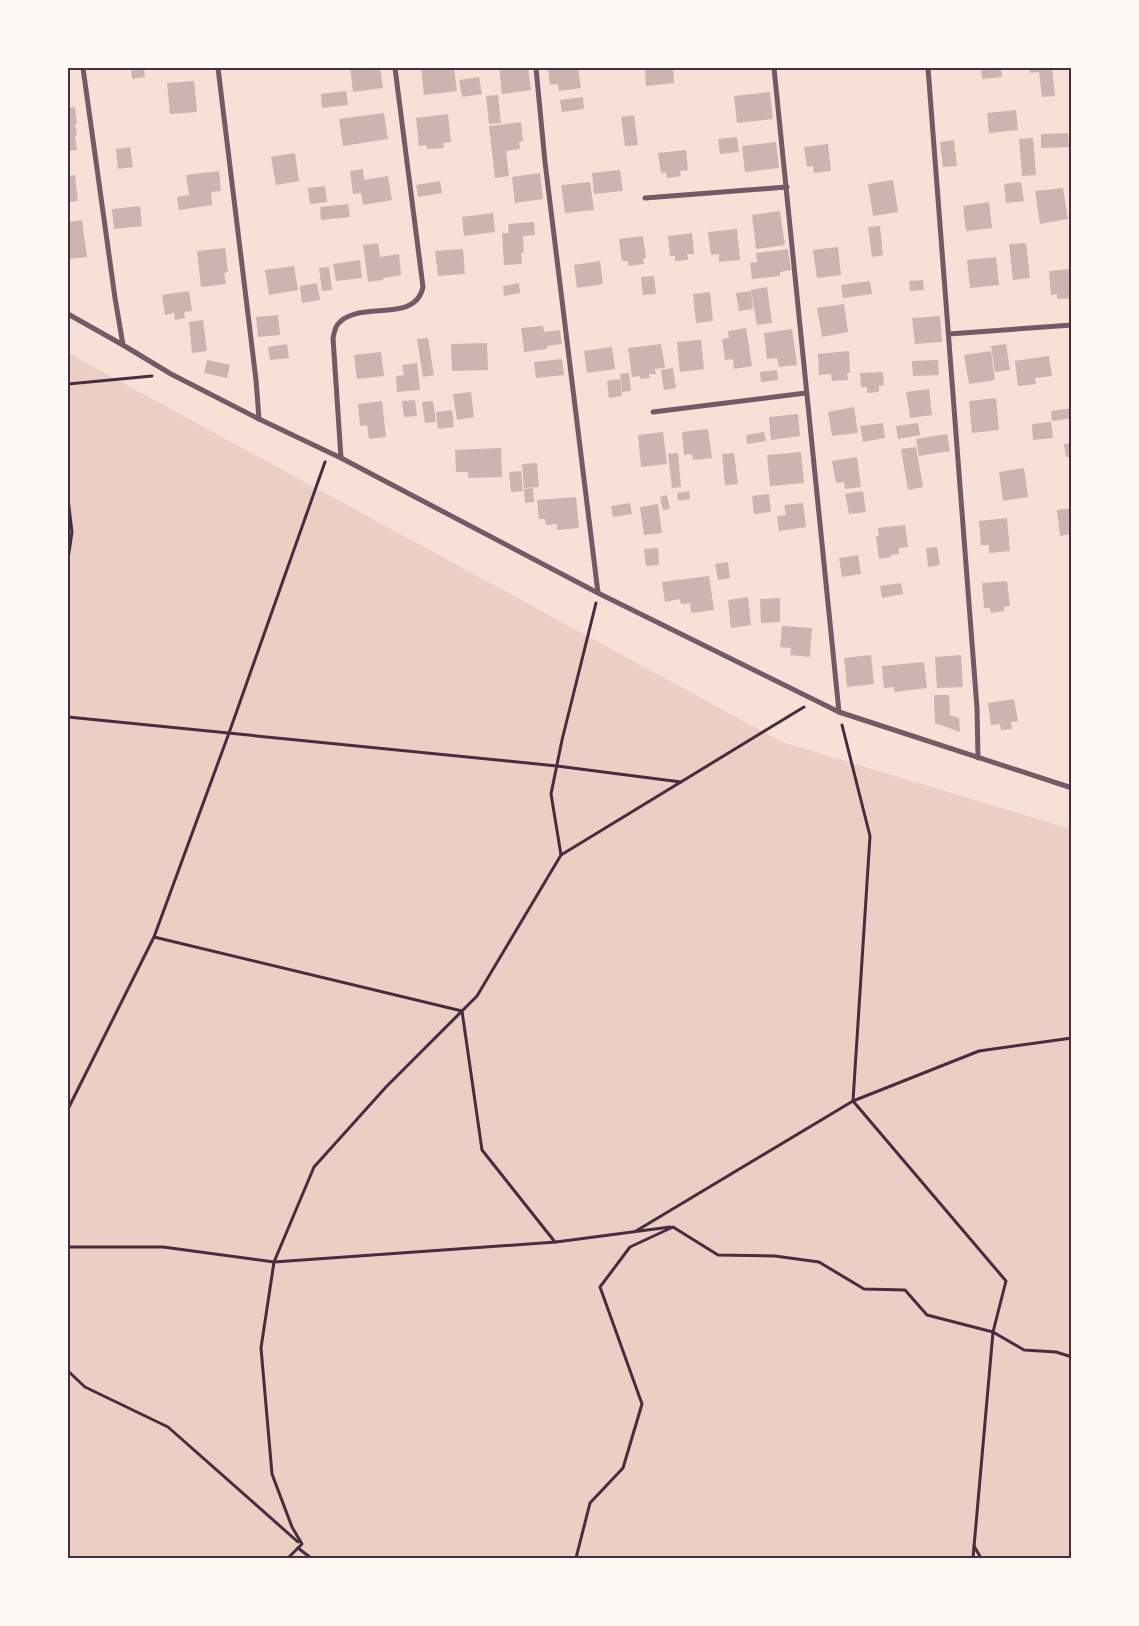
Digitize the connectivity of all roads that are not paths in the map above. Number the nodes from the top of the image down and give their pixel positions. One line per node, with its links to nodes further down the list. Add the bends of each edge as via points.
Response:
1 (83, 68): 12 (street)
2 (218, 68): 15 (street)
3 (395, 68): 16 (street, via 421,296 412,306 350,315 338,324 333,338)
4 (536, 68): 17 (street)
5 (774, 68): 7 (street)
6 (928, 68): 11 (street)
7 (787, 187): 8 (street); 13 (street)
8 (645, 198)
9 (68, 314): 12 (street)
10 (1072, 324): 11 (street)
11 (949, 334): 19 (street)
12 (123, 345): 15 (street, via 170,374)
13 (806, 393): 14 (street); 18 (street)
14 (653, 412)
15 (259, 419): 16 (street)
16 (341, 458): 17 (street)
17 (598, 593): 18 (street)
18 (839, 712): 19 (street)
19 (978, 758): 20 (street)
20 (1072, 788)

